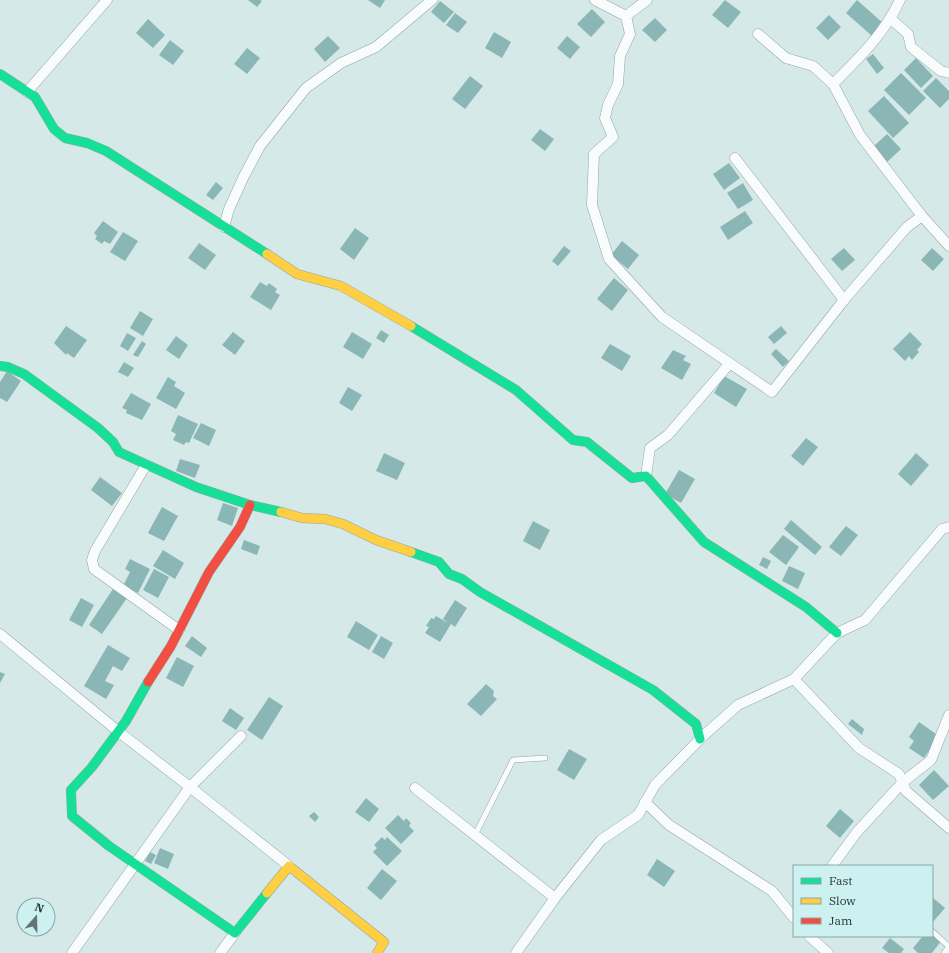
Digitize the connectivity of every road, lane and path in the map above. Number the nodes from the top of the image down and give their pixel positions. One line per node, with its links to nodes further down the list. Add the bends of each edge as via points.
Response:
1 (107, 0): 12 (street)
2 (432, 0): 15 (street, via 376,47 341,63 306,88 260,146 229,209)
3 (596, 0): 6 (street)
4 (647, 0): 6 (street)
5 (900, 0): 7 (street)
6 (626, 16): 18 (street, via 630,34 620,56 618,84 608,105 606,118 613,137 594,154 592,205 602,241 609,260 662,317)
7 (891, 19): 9 (street, via 908,34 911,47 941,72); 11 (street, via 871,46)
8 (758, 34): 11 (street, via 786,58 813,66)
9 (949, 73)
10 (0, 74): 12 (street)
11 (833, 84): 14 (street, via 860,135)
12 (27, 92): 15 (street, via 35,97 54,128 65,138 106,151)
13 (735, 158): 17 (street)
14 (922, 216): 16 (street); 17 (street, via 907,227)
15 (224, 227): 21 (street, via 297,274 341,286 429,336 516,390 573,440 588,442 632,478)
16 (949, 246)
17 (844, 300): 18 (street, via 772,392)
18 (730, 363): 21 (street, via 668,435 650,448)
19 (0, 366): 20 (street, via 8,366 24,374 98,428 113,442 119,452)
20 (146, 465): 22 (street, via 196,487); 24 (street, via 92,560 94,569)
21 (646, 476): 25 (street, via 704,542 806,607)
22 (250, 505): 24 (street, via 240,527 206,578); 31 (street, via 302,518 325,519 343,524 376,540 439,562 449,574 462,579 480,592 653,690 696,724)
23 (949, 527): 25 (street, via 942,529 865,620)
24 (179, 630): 29 (street)
25 (837, 633): 27 (street)
26 (0, 634): 29 (street)
27 (794, 679): 31 (street, via 738,705); 33 (street, via 859,748 899,774)
28 (949, 715): 33 (street, via 931,760)
29 (119, 732): 34 (street); 39 (street, via 72,790 70,804 72,816 85,828)
30 (241, 736): 34 (street)
31 (700, 739): 36 (street, via 655,785)
32 (544, 758): 38 (lane, via 513,760)
33 (903, 782): 37 (street, via 906,791); 40 (street, via 857,832)
34 (190, 787): 39 (street); 41 (street)
35 (415, 788): 38 (street)
36 (646, 802): 42 (street, via 638,815 601,840); 44 (street, via 670,826 772,891)
37 (949, 828)
38 (475, 835): 42 (street)
39 (136, 864): 47 (street); 51 (street)
40 (833, 865)
41 (289, 866): 47 (street); 53 (street, via 384,942)
42 (555, 898): 54 (street)
43 (793, 902): 44 (street)
44 (785, 907): 45 (street)
45 (793, 917)
46 (933, 932): 49 (lane)
47 (235, 933): 52 (street)
48 (810, 937): 55 (street)
49 (949, 947)
50 (949, 950): 56 (street)
51 (72, 953)
52 (220, 953)
53 (376, 953)
54 (516, 953)
55 (828, 953)
56 (947, 953)

